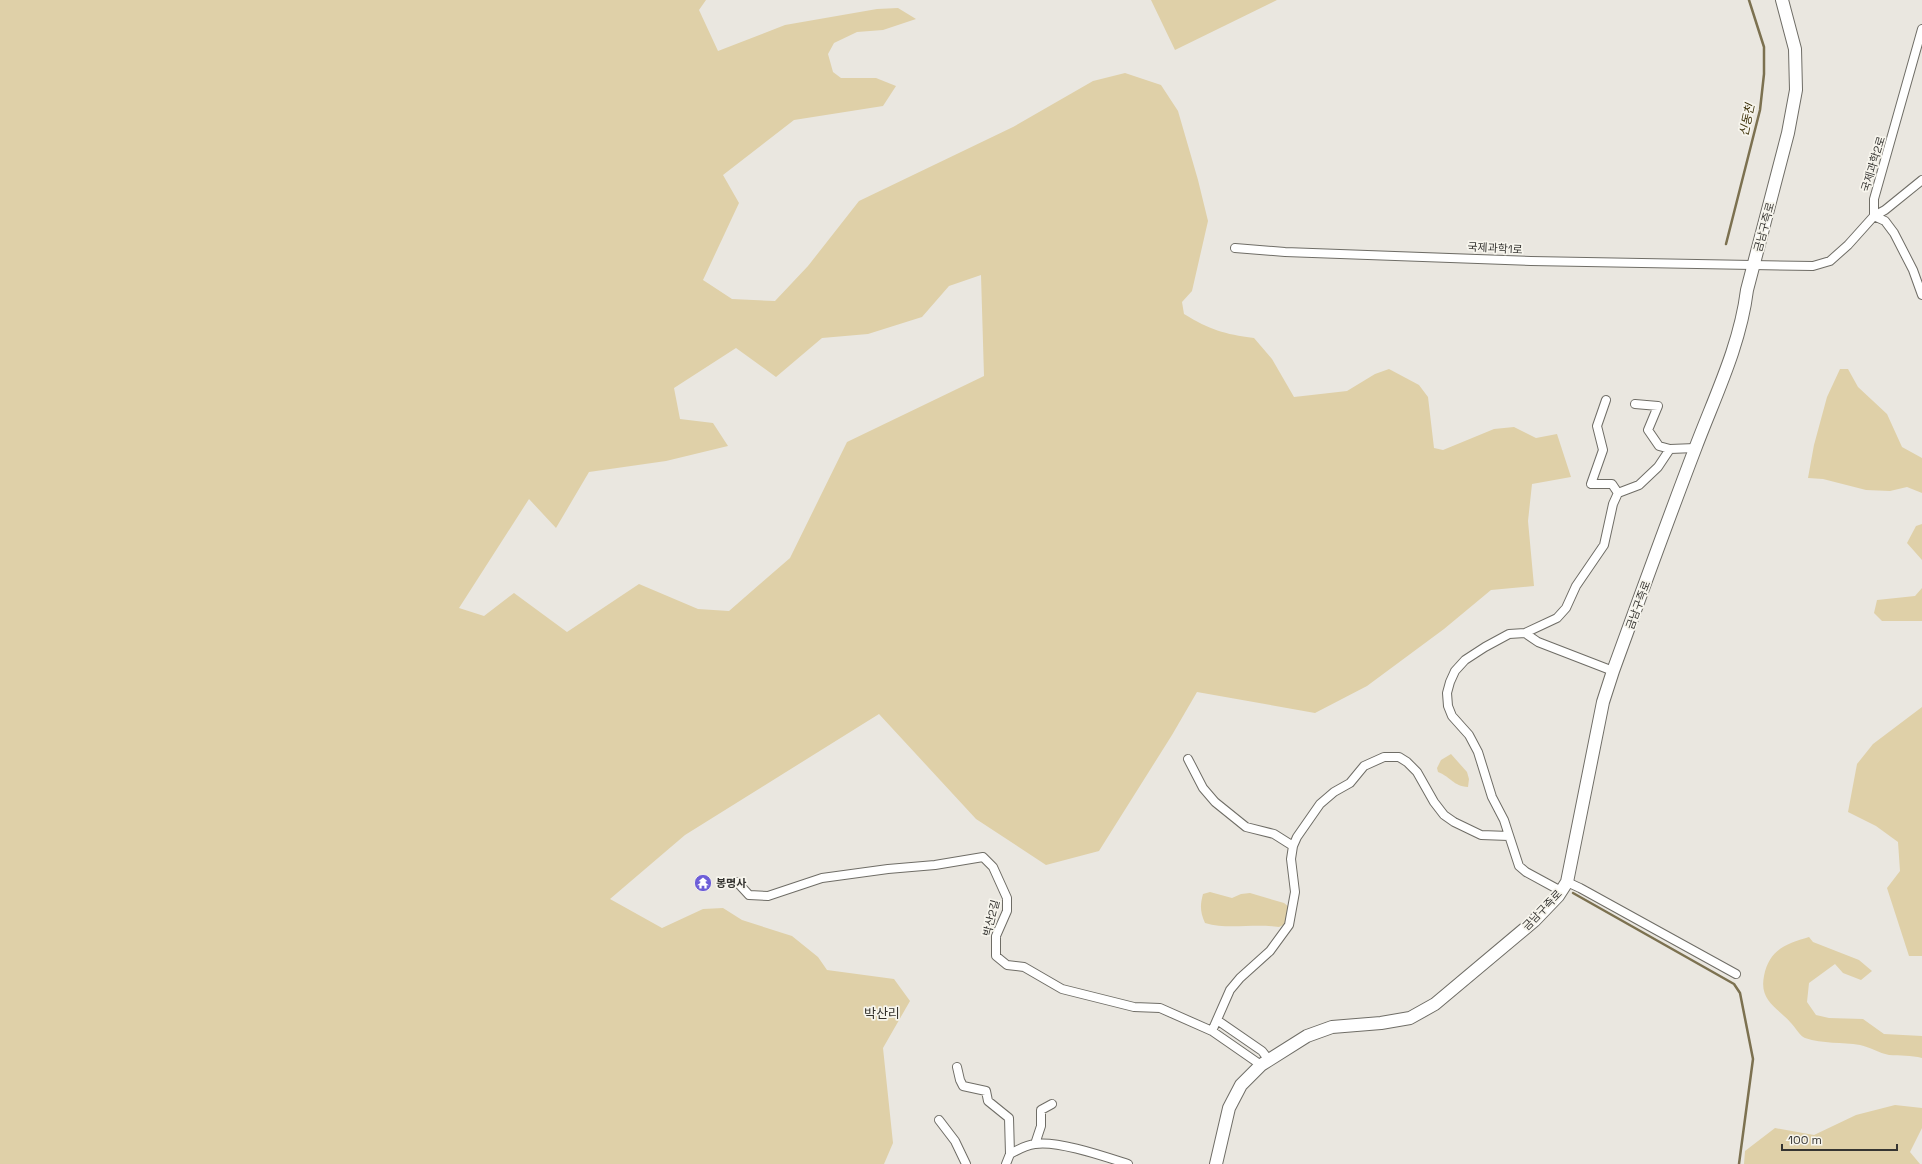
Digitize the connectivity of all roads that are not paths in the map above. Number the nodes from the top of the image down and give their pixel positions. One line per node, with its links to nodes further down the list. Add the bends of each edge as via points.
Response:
1 (1782, 0): 6 (main road, 금남구즉로, via 1795,49 1796,90 1788,133)
2 (1922, 29): 4 (street, 국제과학2로, via 1874,199)
3 (1922, 180): 4 (street)
4 (1874, 216): 6 (street, via 1830,261 1813,266); 7 (street, via 1885,221 1894,233 1914,270)
5 (1235, 248): 6 (street, 국제과학1로, via 1531,261)
6 (1754, 264): 10 (main road, 금남구즉로, via 1744,316 1730,361)
7 (1922, 295)
8 (1606, 400): 12 (street, via 1597,426 1603,450 1591,484 1612,484)
9 (1635, 404): 11 (street, via 1658,406 1648,430 1659,446)
10 (1695, 448): 11 (street); 14 (main road, 금남구즉로)
11 (1670, 449): 12 (street, via 1658,467 1639,485)
12 (1618, 494): 13 (street, via 1613,504 1604,545 1576,586 1566,608 1557,618)
13 (1525, 633): 14 (street, via 1538,642); 16 (street, via 1509,634 1466,660 1455,671 1447,692 1452,716 1469,735 1478,752 1492,797)
14 (1613, 671): 19 (main road, 금남구즉로)
15 (1188, 759): 17 (street, via 1203,788 1215,802 1246,827 1274,834)
16 (1509, 836): 17 (street, via 1481,835 1454,822 1444,815 1417,772 1407,762 1399,757 1384,757 1364,766 1350,783 1320,804); 19 (street, via 1519,866 1526,872)
17 (1293, 846): 21 (street, via 1291,859 1295,892 1289,925 1270,951 1230,990)
18 (737, 882): 22 (street, 박산2길, via 749,895 768,896 822,878 983,857 993,867 1007,898 1007,911 996,936 996,956 1007,965 1024,967 1062,989 1134,1007 1160,1008)
19 (1564, 887): 20 (street, via 1580,888); 23 (main road, 금남구즉로, via 1534,921 1435,1004 1410,1018 1332,1028 1307,1036)
20 (1736, 974)
21 (1217, 1020): 22 (street); 23 (street, via 1262,1051)
22 (1212, 1032): 23 (street, 박산2길)
23 (1265, 1063): 32 (main road, 금남구즉로, via 1241,1085 1228,1108)
24 (957, 1067): 28 (street, via 964,1086 986,1091 988,1101 1009,1118)
25 (1052, 1104): 27 (street, via 1041,1110 1041,1126)
26 (939, 1120): 29 (street, via 955,1141)
27 (1035, 1144): 28 (street); 31 (street, via 1066,1147)
28 (1010, 1154): 30 (street)
29 (966, 1164)
30 (1006, 1164)
31 (1128, 1164)
32 (1216, 1164)

